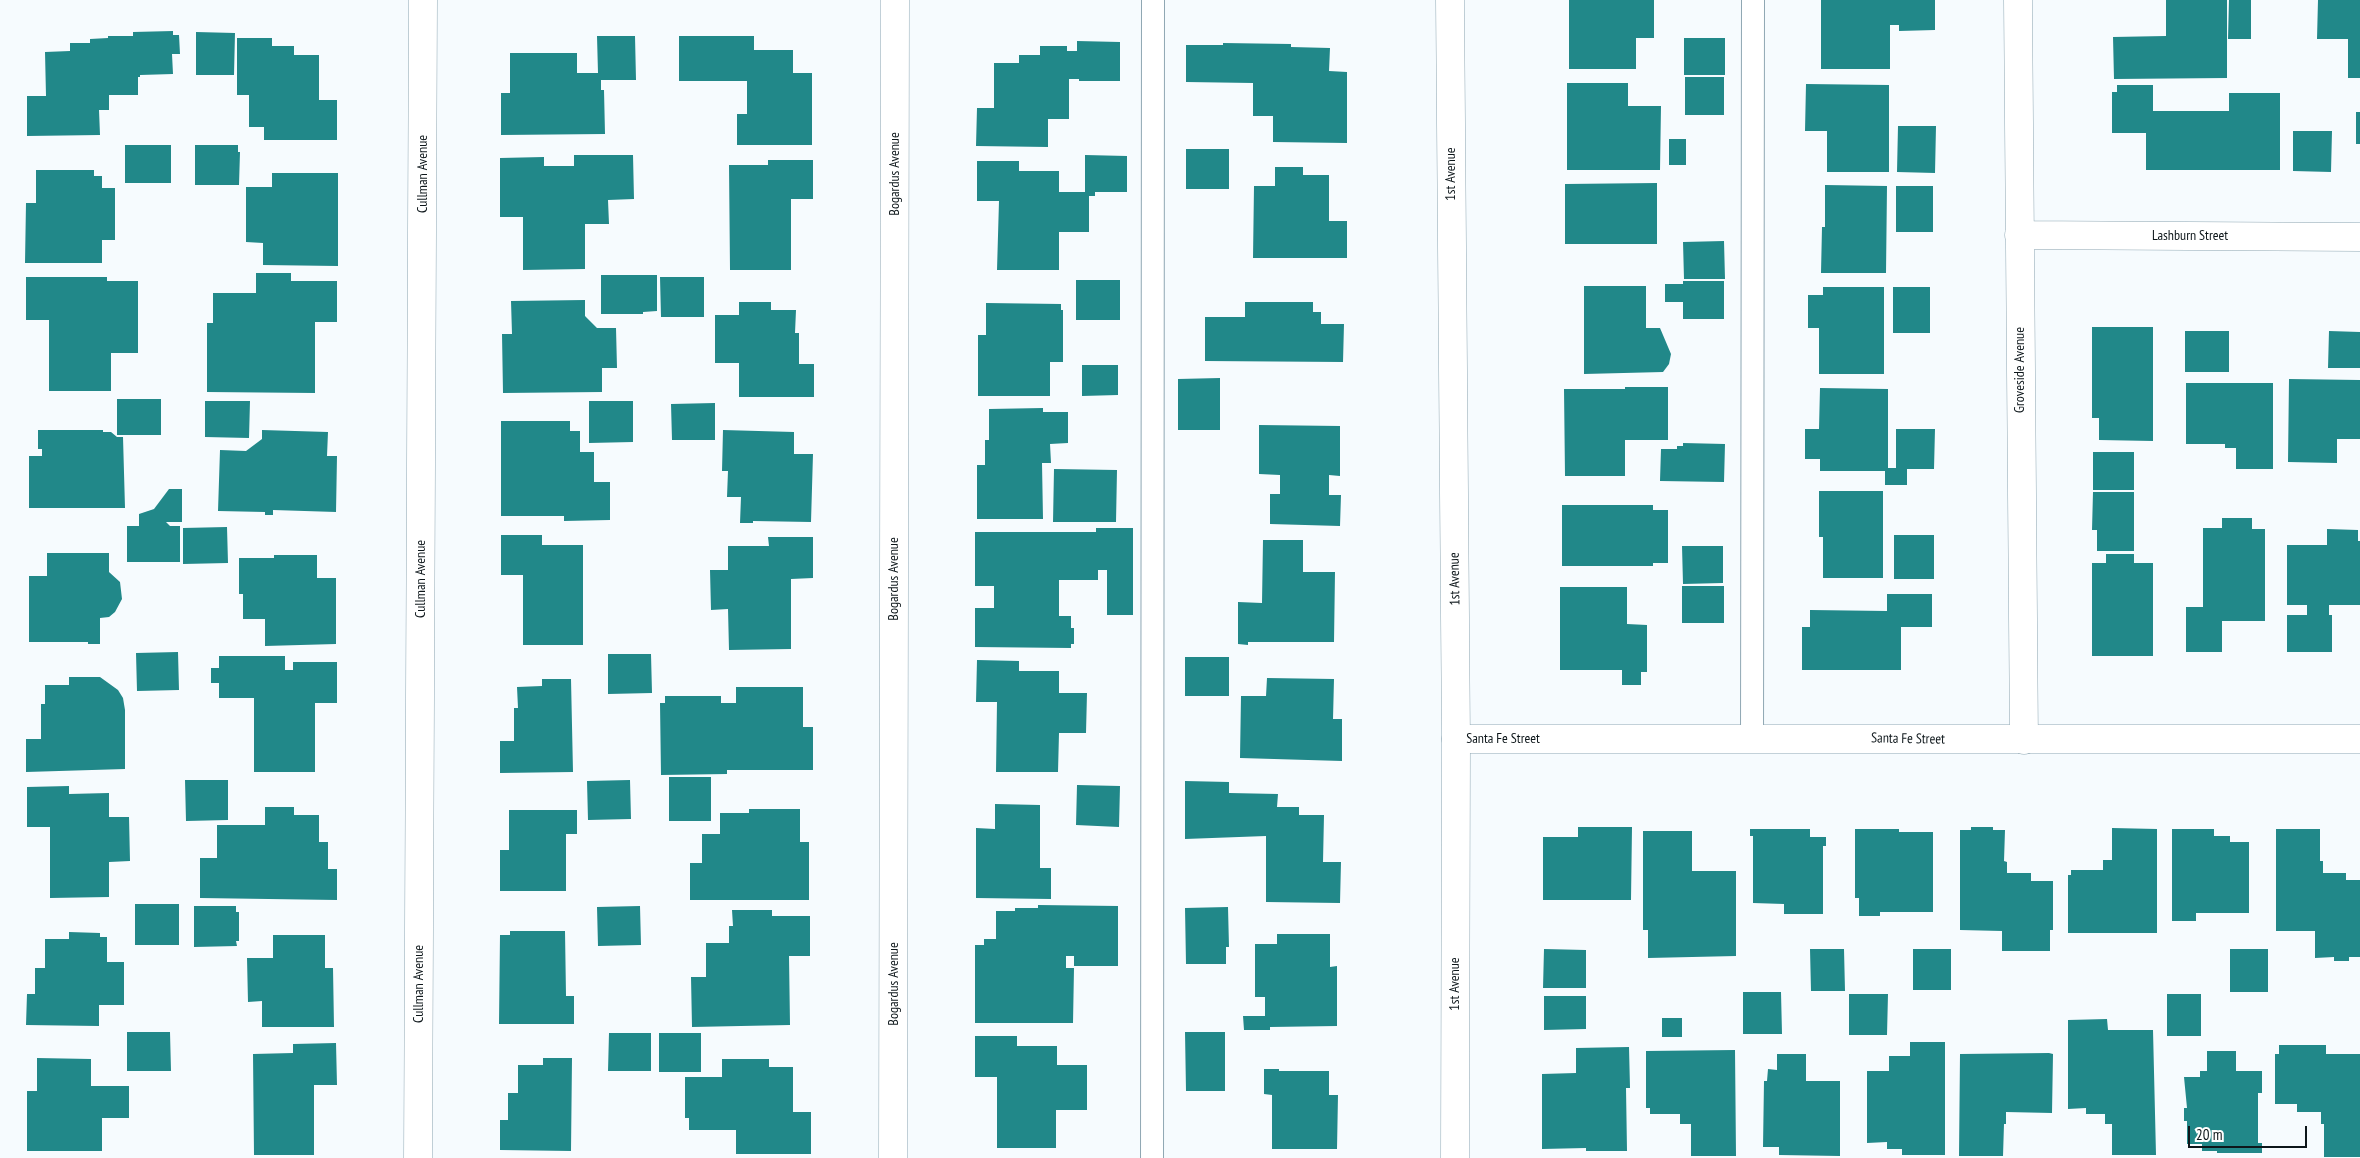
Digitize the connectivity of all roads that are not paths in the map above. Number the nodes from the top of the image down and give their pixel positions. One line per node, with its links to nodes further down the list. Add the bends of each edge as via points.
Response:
1 (423, 0): 13 (street, Cullman Avenue)
2 (895, 0): 14 (street, Bogardus Avenue)
3 (1153, 0): 15 (lane)
4 (1450, 0): 10 (street, 1st Avenue)
5 (1753, 0): 9 (lane)
6 (2018, 0): 7 (street, Groveside Avenue)
7 (2019, 235): 8 (street, Lashburn Street); 12 (street, Groveside Avenue)
8 (2360, 237)
9 (1752, 737): 10 (street, Santa Fe Street); 12 (street, Santa Fe Street)
10 (1456, 739): 16 (street, 1st Avenue)
11 (2360, 739): 12 (street, Santa Fe Street)
12 (2024, 740)
13 (418, 1158)
14 (893, 1158)
15 (1152, 1158)
16 (1455, 1158)

